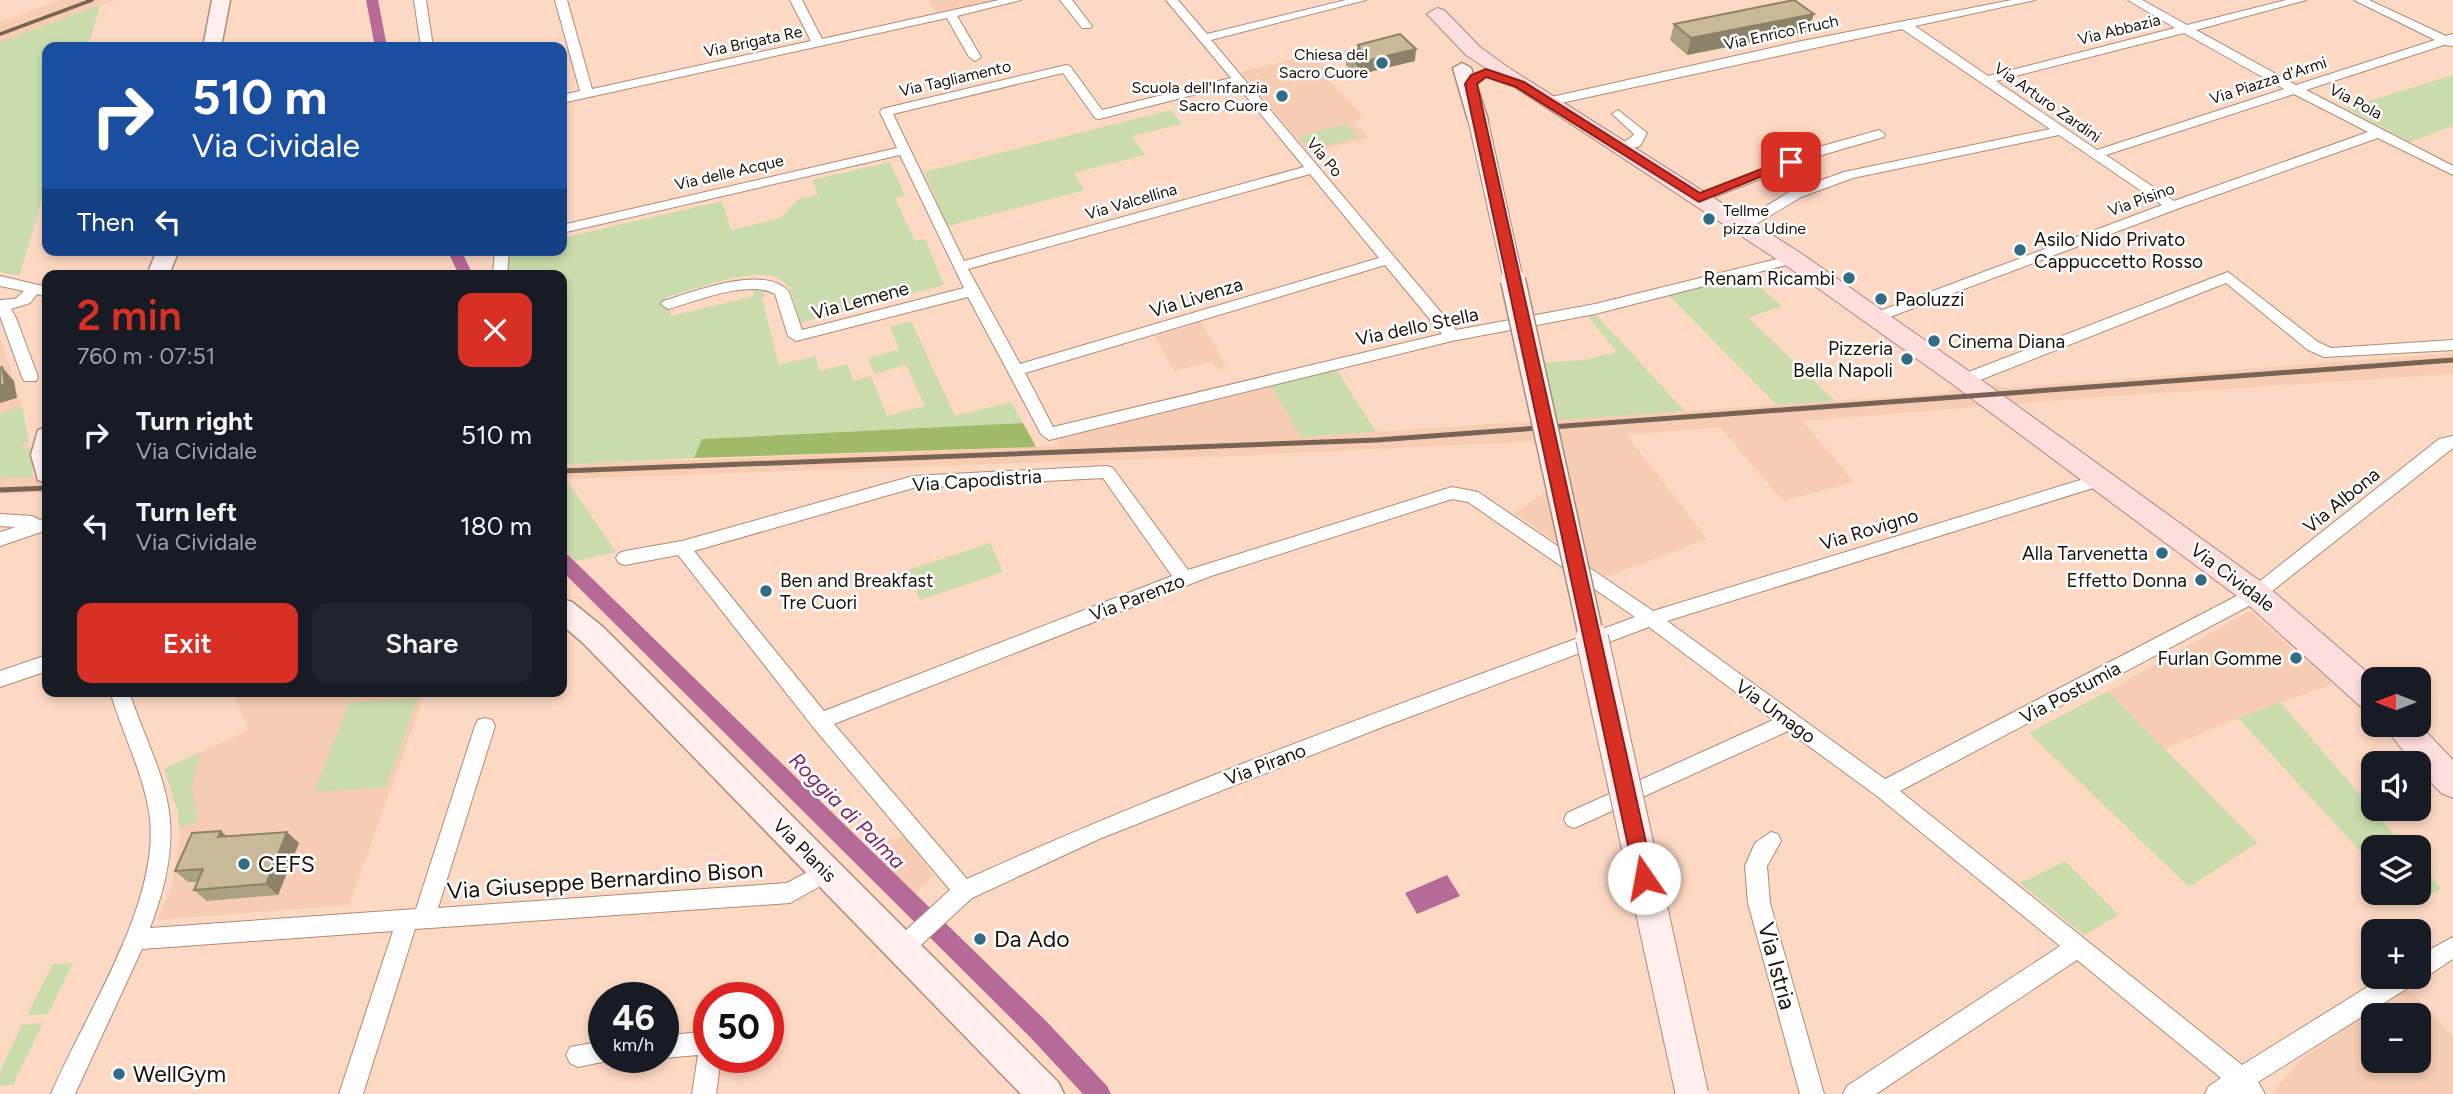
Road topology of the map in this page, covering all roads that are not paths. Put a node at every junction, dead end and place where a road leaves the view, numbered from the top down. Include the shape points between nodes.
1 (221, 0) edge
2 (420, 0) edge
3 (561, 0) edge
4 (796, 0) edge
5 (1015, 0) edge
6 (1066, 0) edge
7 (1172, 0) edge
8 (1360, 0) edge
9 (2029, 0) edge
10 (2134, 0) edge
11 (2300, 0) edge
12 (2360, 0) edge
13 (1433, 7) edge
14 (950, 15) junction
15 (1905, 25) junction
16 (1086, 26) dead end
17 (2186, 28) junction
18 (1203, 38) junction
19 (2450, 41) edge
20 (213, 42) edge
21 (426, 42) edge
22 (818, 43) junction
23 (975, 57) dead end
24 (1476, 69) junction
25 (1238, 80) junction
26 (1986, 80) junction
27 (2298, 89) junction
28 (587, 93) junction
29 (567, 98) edge
30 (1552, 104) junction
31 (1618, 114) dead end
32 (2059, 131) junction
33 (2382, 132) junction
34 (1879, 134) dead end
35 (1621, 148) junction
36 (905, 150) junction
37 (2094, 155) junction
38 (1312, 169) junction
39 (2453, 171) edge
40 (1699, 198) junction
41 (2172, 206) junction
42 (1743, 226) junction
43 (567, 228) edge
44 (1793, 258) junction
45 (1388, 260) junction
46 (960, 267) junction
47 (0, 281) edge
48 (972, 290) junction
49 (0, 293) edge
50 (32, 293) edge
51 (668, 304) dead end
52 (3, 309) edge
53 (1884, 325) junction
54 (1452, 336) junction
55 (2453, 345) edge
56 (1014, 371) junction
57 (30, 377) dead end
58 (1964, 380) junction
59 (1049, 434) joint
60 (2453, 442) edge
61 (2092, 474) junction
62 (1460, 493) joint
63 (0, 520) edge
64 (42, 526) edge
65 (0, 539) edge
66 (682, 548) junction
67 (625, 558) dead end
68 (1184, 579) junction
69 (2256, 594) junction
70 (567, 614) edge
71 (1651, 619) junction
72 (42, 665) edge
73 (0, 679) edge
74 (2361, 686) edge
75 (121, 697) edge
76 (820, 721) junction
77 (1790, 721) junction
78 (485, 726) dead end
79 (2411, 737) edge
80 (2451, 777) edge
81 (1884, 790) junction
82 (1574, 819) dead end
83 (1772, 841) dead end
84 (826, 872) junction
85 (964, 891) junction
86 (415, 920) junction
87 (134, 939) junction
88 (907, 943) junction
89 (2080, 946) junction
90 (2453, 947) edge
91 (2431, 961) edge
92 (2387, 989) edge
93 (588, 1054) edge
94 (578, 1055) dead end
95 (707, 1073) edge
96 (2247, 1086) edge
97 (62, 1094) edge
98 (351, 1094) edge
99 (704, 1094) edge
100 (1046, 1094) edge
101 (1692, 1094) edge
102 (1812, 1094) edge
103 (1855, 1094) edge
104 (2217, 1094) edge

1 - 20 main road
2 - 21 street
3 - 28 street
4 - 22 street
5 - 14 street, Via Brigata Re
6 - 16 street
7 - 18 street, Via Po
8 - 18 street
9 - 15 street, Via Enrico Fruch
10 - 17 street, Via Pola
11 - 17 street, Via Abbazia
12 - 19 street
13 - 24 main road
14 - 22 street, Via Brigata Re
14 - 23 street
15 - 26 street, Via Arturo Zardini
15 - 30 street, Via Enrico Fruch
17 - 26 street, Via Abbazia
17 - 27 street, Via Pola
18 - 25 street, Via Po
19 - 27 street, Via Piazza d'Armi
22 - 28 street, Via Brigata Re
24 - 30 main road, Via Cividale via 1520,85
24 - 101 main road, bridge via 1478,120
25 - 36 street, Via Tagliamento via 1099,115 1066,69 886,112
25 - 38 street, Via Po
26 - 32 street, Via Arturo Zardini
27 - 33 street, Via Pola
27 - 37 street, Via Piazza d'Armi
28 - 29 street, Via Brigata Re
30 - 35 main road, Via Cividale
31 - 35 street via 1641,132 1635,143
32 - 37 street, Via Arturo Zardini
32 - 42 street via 1849,176 1796,194
33 - 39 street, Via Pola
33 - 41 street, Via Pisino
34 - 40 street via 1817,152
35 - 40 main road, Via Cividale
36 - 43 street, Via delle Acque
36 - 46 street, Via Tagliamento
37 - 41 street, Via Arturo Zardini
38 - 45 street, Via Po
38 - 46 street, Via Valcellina
40 - 42 main road, Via Cividale
41 - 53 street, Via Pisino
42 - 44 main road, Via Cividale
44 - 53 main road, Via Cividale
44 - 54 street, Via dello Stella via 1595,309
45 - 54 street, Via Po
45 - 56 street, Via Livenza
46 - 48 street, Via Tagliamento
47 - 50 street
48 - 51 street, Via Lemene via 796,336 782,292 769,284
48 - 56 street, Via Tagliamento
49 - 50 street
50 - 52 street
52 - 57 street
53 - 58 main road, Via Cividale
53 - 61 main road, Via Cividale via 2062,458
54 - 59 street, Via dello Stella
55 - 58 street via 2329,353 2313,346 2228,277
56 - 59 street, Via Tagliamento
58 - 61 main road, Via Cividale
60 - 69 street, Via Albona via 2445,443
61 - 69 main road, Via Cividale
61 - 71 street, Via Rovigno
62 - 68 street, Via Parenzo via 1420,501
62 - 71 street, Via Umago via 1482,500
63 - 64 street
64 - 65 street
66 - 67 street, Via Capodistria
66 - 68 street, Via Capodistria via 914,482 1107,472
66 - 76 street
68 - 76 street, Via Parenzo
69 - 74 main road, Via Cividale
69 - 81 street, Via Postumia
70 - 84 street, Via Planis
71 - 77 street, Via Umago
71 - 85 street, Via Pirano via 1117,822
72 - 73 street
75 - 87 street via 160,819 158,873
76 - 85 street
77 - 81 street, Via Umago
77 - 82 street
78 - 86 street, Via Giuseppe Bernardino Bison
79 - 80 main road
81 - 89 street, Via Umago
83 - 102 street, Via Istria via 1762,850 1756,866 1759,903
84 - 86 street, Via Giuseppe Bernardino Bison via 790,893
84 - 88 main road, Via Planis
85 - 88 street, Via Pirano
86 - 87 street, Via Giuseppe Bernardino Bison
86 - 98 street
87 - 97 street
88 - 100 main road, Via Planis
89 - 96 street, Via Umago
89 - 103 street
90 - 91 street
92 - 96 street
93 - 94 street
95 - 99 street
96 - 104 street

